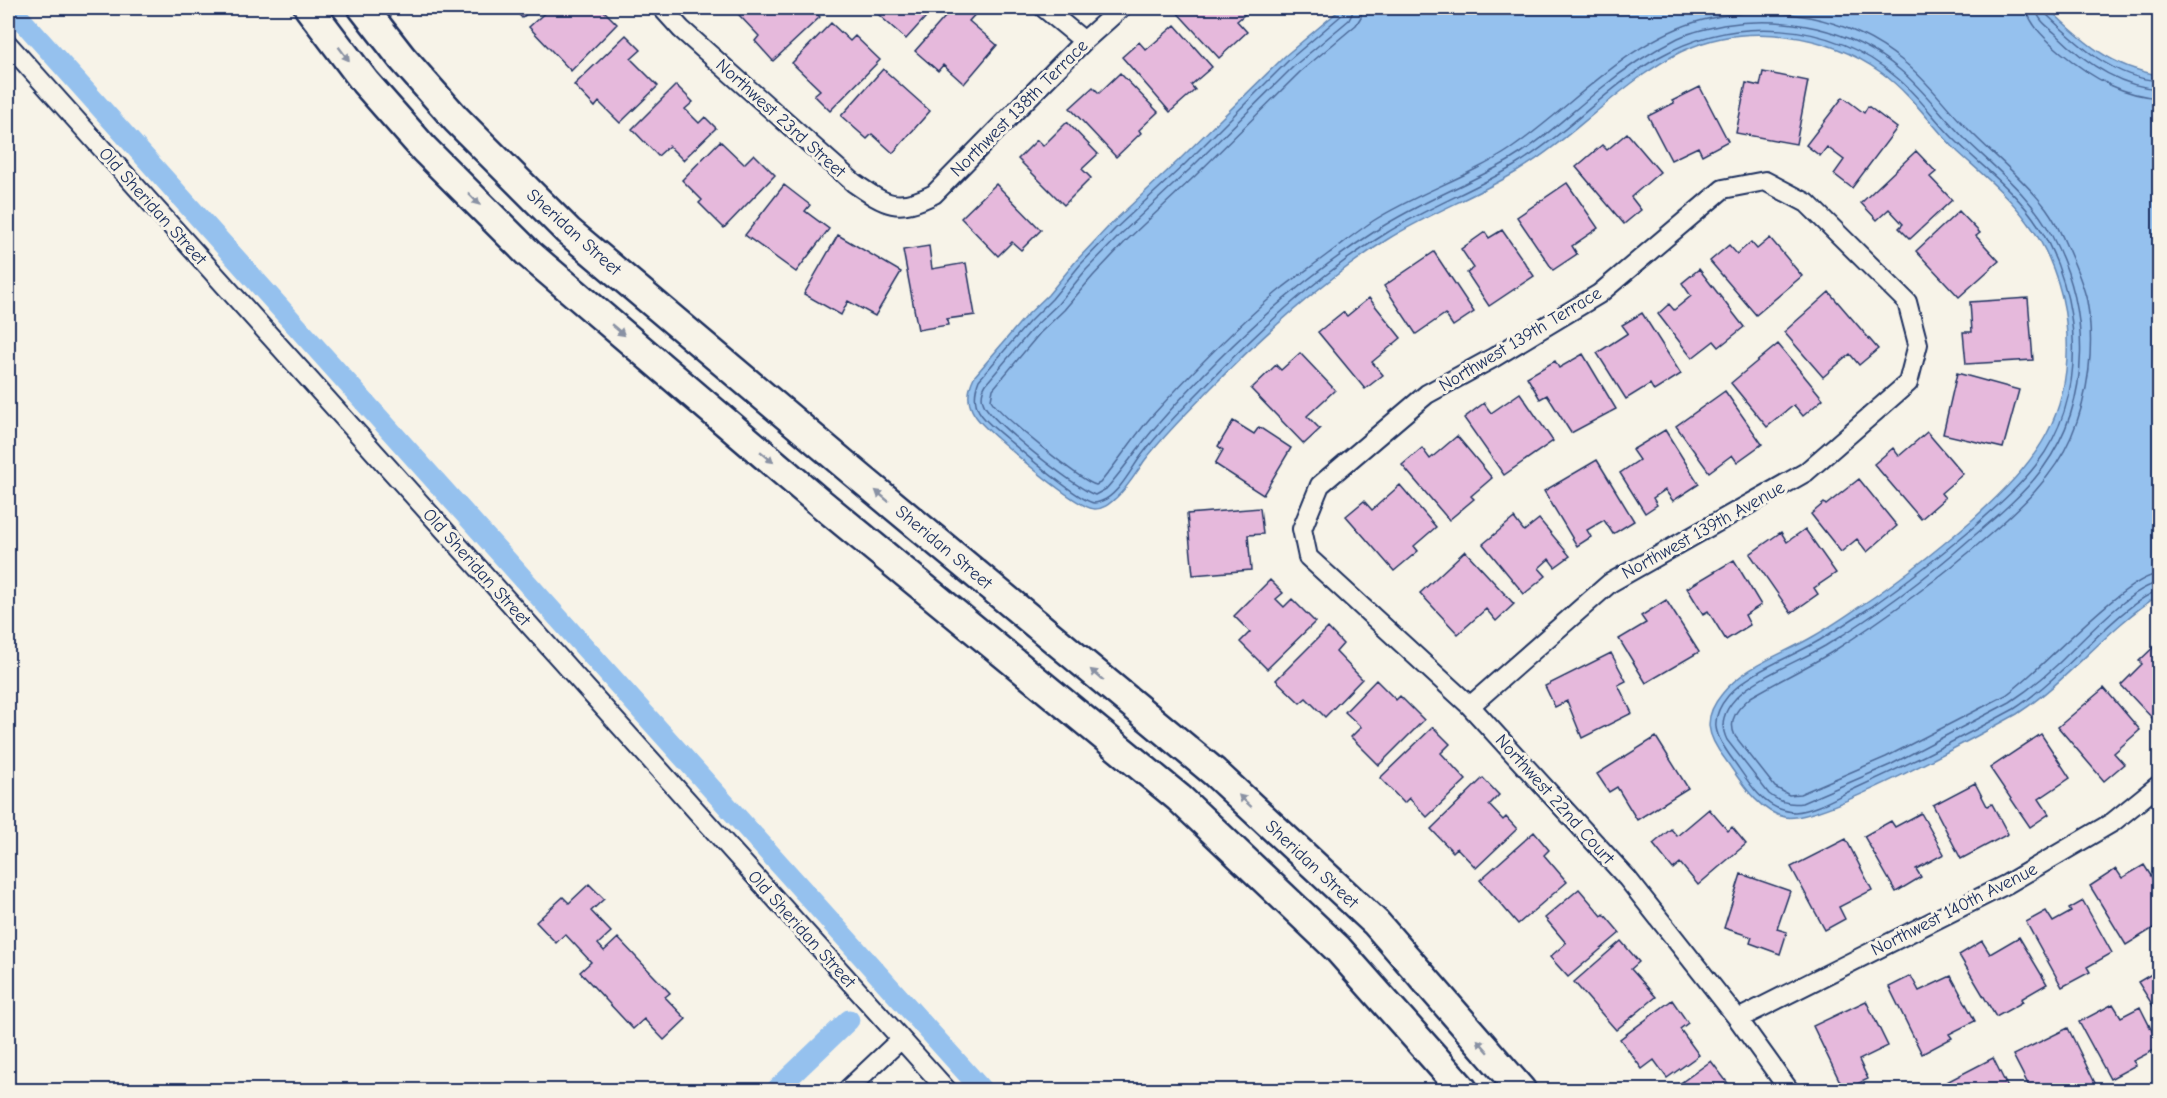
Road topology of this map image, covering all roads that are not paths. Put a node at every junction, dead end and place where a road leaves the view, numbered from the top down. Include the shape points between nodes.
1 (309, 8) edge
2 (363, 8) edge
3 (662, 8) edge
4 (1044, 8) edge
5 (1121, 8) edge
6 (1084, 41) junction
7 (8, 44) edge
8 (1765, 181) joint
9 (914, 204) joint
10 (1302, 529) joint
11 (1470, 706) junction
12 (2160, 784) edge
13 (1738, 1019) junction
14 (901, 1039) junction
15 (847, 1090) edge
16 (947, 1090) edge
17 (1463, 1090) edge
18 (1521, 1090) edge
19 (1789, 1090) edge

1 -> 17 main road via 365,82 424,149 529,254 817,500 1179,798 1338,949
18 -> 2 main road, Sheridan Street via 1376,923 1214,772 568,231 456,119
3 - 9 street, Northwest 23rd Street via 854,183 884,203
4 - 6 street
5 - 6 street, Northwest 138th Terrace
6 - 9 street, Northwest 138th Terrace via 934,194
7 - 14 street, Old Sheridan Street
8 - 10 street, Northwest 139th Terrace via 1723,189 1599,294 1427,393 1320,485
8 - 11 street, Northwest 139th Avenue via 1807,203 1907,302 1918,344 1908,383 1806,472 1610,583
10 - 11 street, Northwest 22nd Court via 1308,557
11 - 13 street, Northwest 22nd Court via 1627,878
12 - 13 street, Northwest 140th Avenue via 2113,822 2007,884
13 - 19 street, Northwest 22nd Court
14 - 15 street
14 - 16 street, Old Sheridan Street

